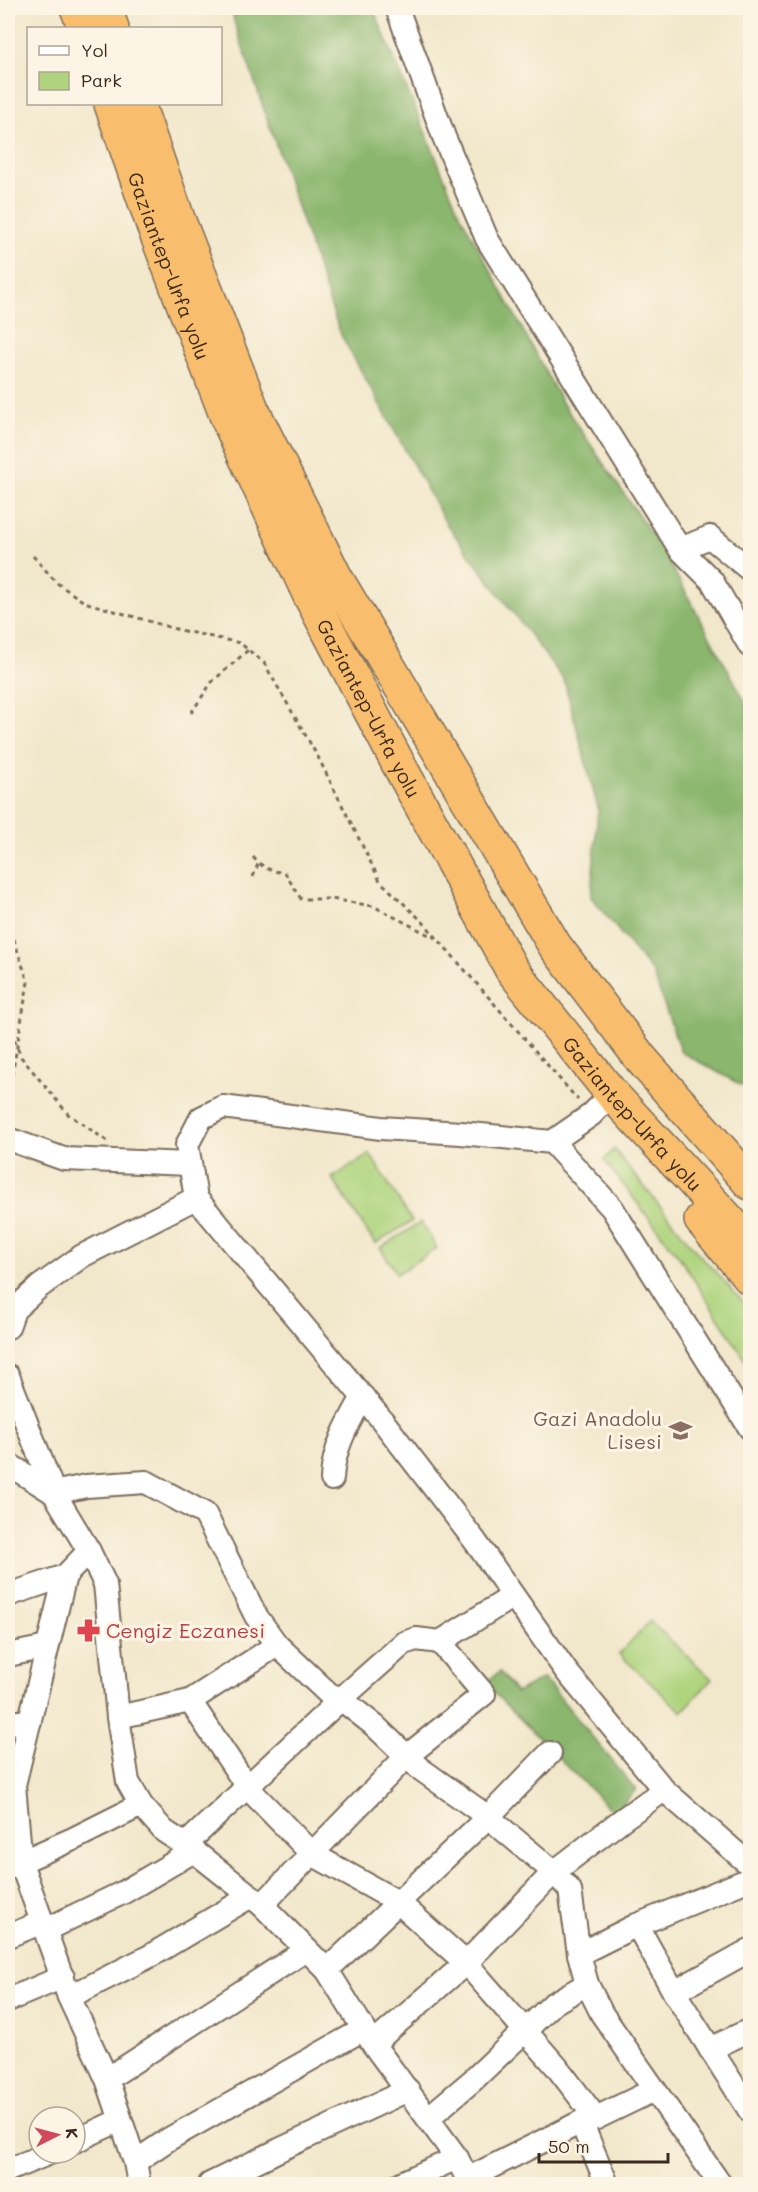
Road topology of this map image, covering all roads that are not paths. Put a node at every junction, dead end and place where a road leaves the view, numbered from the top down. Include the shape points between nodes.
1 (77, 8) edge
2 (105, 8) edge
3 (397, 8) edge
4 (85, 27) edge
5 (112, 27) edge
6 (111, 105) edge
7 (138, 105) edge
8 (680, 549) junction
9 (750, 570) edge
10 (750, 646) edge
11 (602, 1104) junction
12 (8, 1139) edge
13 (552, 1142) junction
14 (139, 1162) road end
15 (189, 1164) junction
16 (750, 1183) edge
17 (196, 1198) junction
18 (750, 1243) edge
19 (750, 1278) edge
20 (8, 1325) edge
21 (8, 1376) edge
22 (363, 1397) junction
23 (750, 1428) edge
24 (8, 1464) edge
25 (332, 1479) dead end
26 (54, 1493) junction
27 (89, 1551) junction
28 (65, 1576) junction
29 (8, 1595) edge
30 (513, 1596) junction
31 (440, 1642) junction
32 (278, 1645) junction
33 (47, 1647) junction
34 (8, 1654) edge
35 (340, 1699) junction
36 (190, 1701) junction
37 (118, 1717) junction
38 (30, 1721) junction
39 (8, 1724) edge
40 (550, 1753) dead end
41 (407, 1756) junction
42 (11, 1785) edge
43 (248, 1788) junction
44 (664, 1790) junction
45 (141, 1805) junction
46 (488, 1817) junction
47 (190, 1848) junction
48 (312, 1854) junction
49 (14, 1865) edge
50 (750, 1865) edge
51 (554, 1872) junction
52 (750, 1879) edge
53 (256, 1900) junction
54 (398, 1902) junction
55 (637, 1925) junction
56 (44, 1926) junction
57 (8, 1936) edge
58 (306, 1950) junction
59 (750, 1950) edge
60 (579, 1954) junction
61 (466, 1963) junction
62 (327, 1970) junction
63 (586, 1984) junction
64 (66, 1987) junction
65 (674, 1992) junction
66 (8, 2000) edge
67 (750, 2030) edge
68 (525, 2031) junction
69 (369, 2037) junction
70 (710, 2049) junction
71 (107, 2079) junction
72 (408, 2090) junction
73 (654, 2090) junction
74 (750, 2110) edge
75 (428, 2118) junction
76 (120, 2120) junction
77 (588, 2120) junction
78 (87, 2135) edge
79 (458, 2158) junction
80 (27, 2162) edge
81 (8, 2170) edge
82 (132, 2177) edge
83 (469, 2182) edge
84 (714, 2183) edge
85 (210, 2184) edge
86 (399, 2184) edge
87 (607, 2184) edge

1 - 4 highway
2 - 5 highway
3 - 8 street via 444,137 487,239
6 - 11 highway, Gaziantep-Urfa yolu via 228,420 309,594 512,970
7 - 16 highway, Gaziantep-Urfa yolu via 252,409 336,578 555,946 642,1060
8 - 9 street via 710,537
8 - 10 street via 712,581
11 - 13 street
11 - 18 highway, Gaziantep-Urfa yolu
11 - 19 highway
12 - 15 street via 64,1159
13 - 15 street via 381,1128 223,1107 201,1118 187,1145
13 - 23 street via 612,1208
14 - 15 street
15 - 17 street
17 - 20 street via 82,1256 14,1310
17 - 22 street
21 - 26 street
22 - 25 street via 345,1428
22 - 30 street
24 - 26 street
26 - 27 street
26 - 32 street via 86,1486 146,1482 205,1514 256,1616
27 - 28 street
27 - 37 street via 105,1584
28 - 29 street
28 - 33 street
30 - 31 street
30 - 44 street via 566,1671
31 - 35 street via 416,1639 404,1643
31 - 41 street via 484,1694
32 - 35 street via 329,1694
32 - 36 street
33 - 34 street
33 - 38 street
35 - 41 street
35 - 43 street
36 - 37 street
36 - 43 street
37 - 45 street via 128,1782
38 - 39 street
38 - 42 street
40 - 46 street
41 - 46 street
41 - 48 street
42 - 49 street
43 - 47 street
43 - 48 street
44 - 50 street
44 - 51 street
45 - 47 street via 164,1831
45 - 49 street
46 - 51 street
46 - 54 street
47 - 53 street
47 - 56 street via 124,1892
48 - 53 street
48 - 54 street
49 - 56 street
51 - 60 street via 570,1890
51 - 61 street
52 - 55 street
53 - 58 street
53 - 64 street via 150,1956
54 - 61 street
54 - 62 street
55 - 60 street
55 - 65 street
56 - 57 street
56 - 64 street
58 - 62 street
58 - 71 street
59 - 65 street
60 - 63 street
61 - 68 street
61 - 69 street
62 - 69 street
63 - 68 street via 554,2003
63 - 73 street
64 - 66 street
64 - 71 street
65 - 70 street
67 - 70 street
68 - 75 street
68 - 77 street via 556,2066
69 - 72 street
69 - 82 street via 169,2139
70 - 74 street
71 - 76 street
72 - 75 street
72 - 85 street
73 - 77 street
73 - 84 street
75 - 79 street
76 - 78 street
76 - 82 street
77 - 83 street
77 - 87 street
79 - 83 street
79 - 86 street
80 - 81 street

